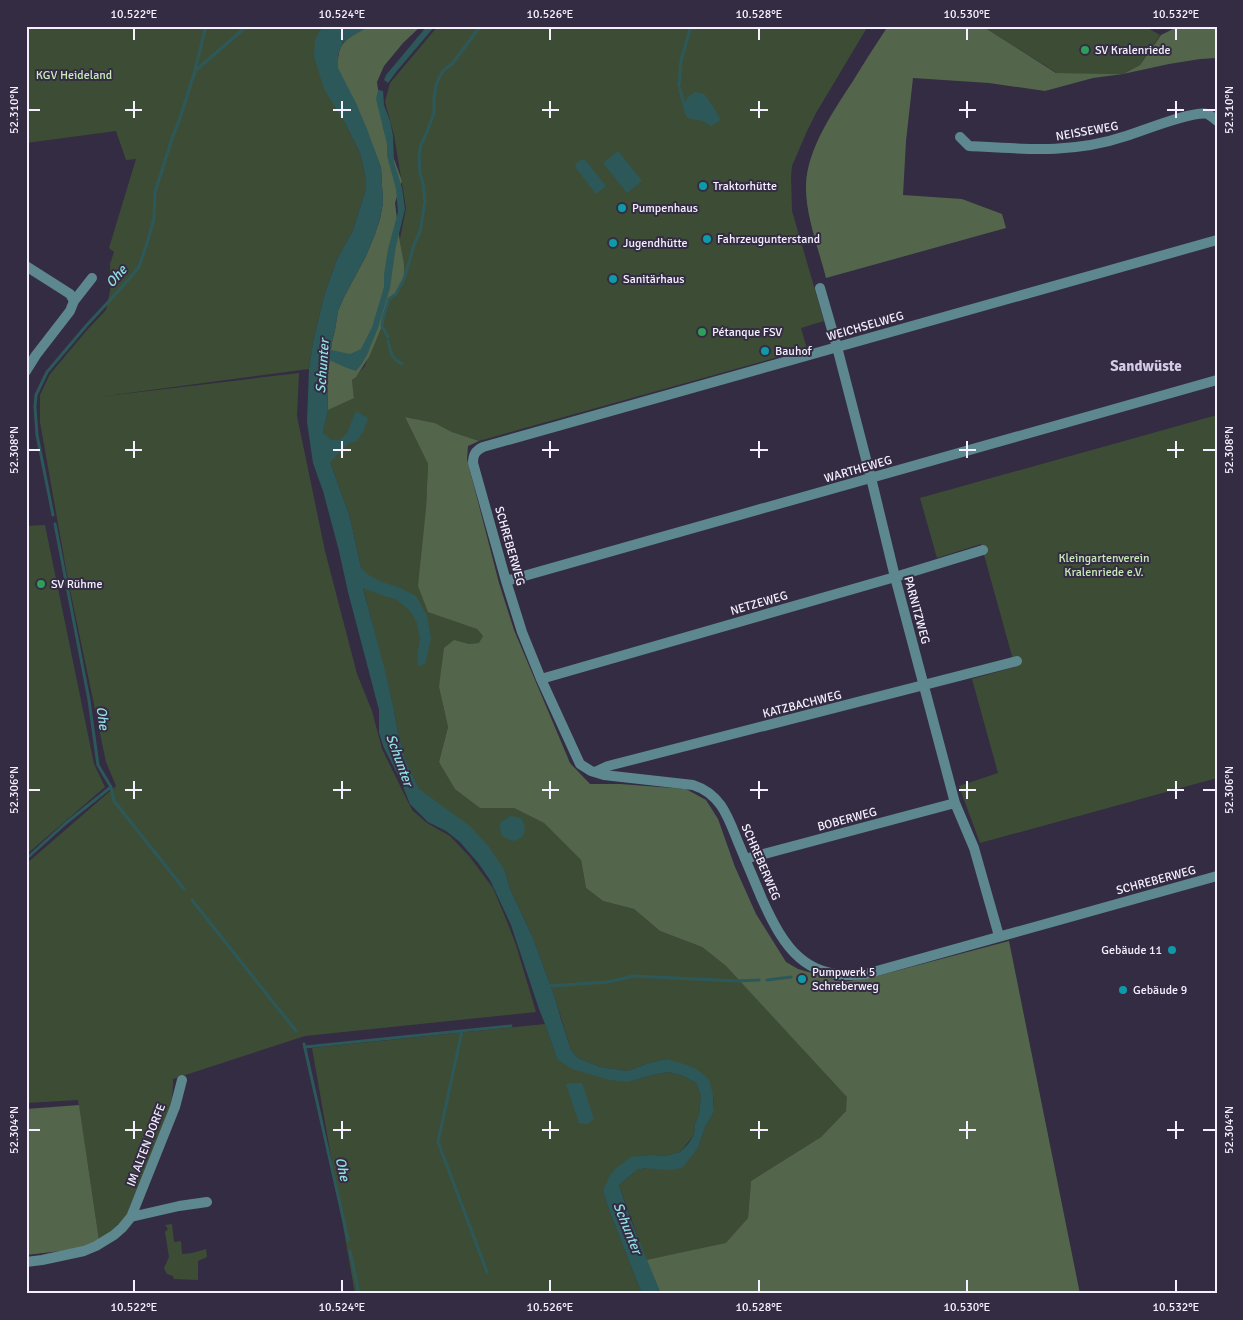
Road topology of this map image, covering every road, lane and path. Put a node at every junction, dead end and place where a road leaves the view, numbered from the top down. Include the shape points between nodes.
1 (1217, 121) edge
2 (960, 137) dead end
3 (1217, 240) edge
4 (26, 266) edge
5 (92, 278) dead end
6 (820, 288) dead end
7 (74, 301) junction
8 (837, 347) junction
9 (26, 371) edge
10 (1217, 380) edge
11 (473, 464) joint
12 (871, 478) junction
13 (983, 550) dead end
14 (895, 577) junction
15 (506, 582) junction
16 (1017, 661) dead end
17 (541, 678) junction
18 (925, 686) junction
19 (595, 772) junction
20 (955, 803) junction
21 (745, 859) junction
22 (1217, 876) edge
23 (999, 936) junction
24 (182, 1080) dead end
25 (207, 1202) dead end
26 (131, 1217) junction
27 (26, 1262) edge

1 - 2 street, NEISSEWEG via 1208,115 1192,114 1119,139 1058,150 970,146
3 - 8 street, WEICHSELWEG
4 - 7 street via 70,294
5 - 7 street
6 - 8 street, PARNITZWEG
7 - 9 street
8 - 11 street, WEICHSELWEG via 483,447 475,453
8 - 12 street, PARNITZWEG
10 - 12 street, WARTHEWEG
11 - 15 street, SCHREBERWEG
12 - 14 street, PARNITZWEG
12 - 15 street, WARTHEWEG
13 - 14 street, NETZEWEG
14 - 17 street, NETZEWEG
14 - 18 street, PARNITZWEG
15 - 17 street, SCHREBERWEG
16 - 18 street, KATZBACHWEG
17 - 19 street, SCHREBERWEG via 580,764
18 - 19 street, KATZBACHWEG via 608,766
18 - 20 street, PARNITZWEG
19 - 21 street, SCHREBERWEG via 681,783 704,790 723,808
20 - 21 street, BOBERWEG
20 - 23 street, PARNITZWEG via 974,848
21 - 23 street, SCHREBERWEG via 776,930 788,946 805,963 833,974 866,974
22 - 23 street, SCHREBERWEG
24 - 26 street, IM ALTEN DORFE via 175,1107
25 - 26 street
26 - 27 street, IM ALTEN DORFE via 114,1235 96,1246

